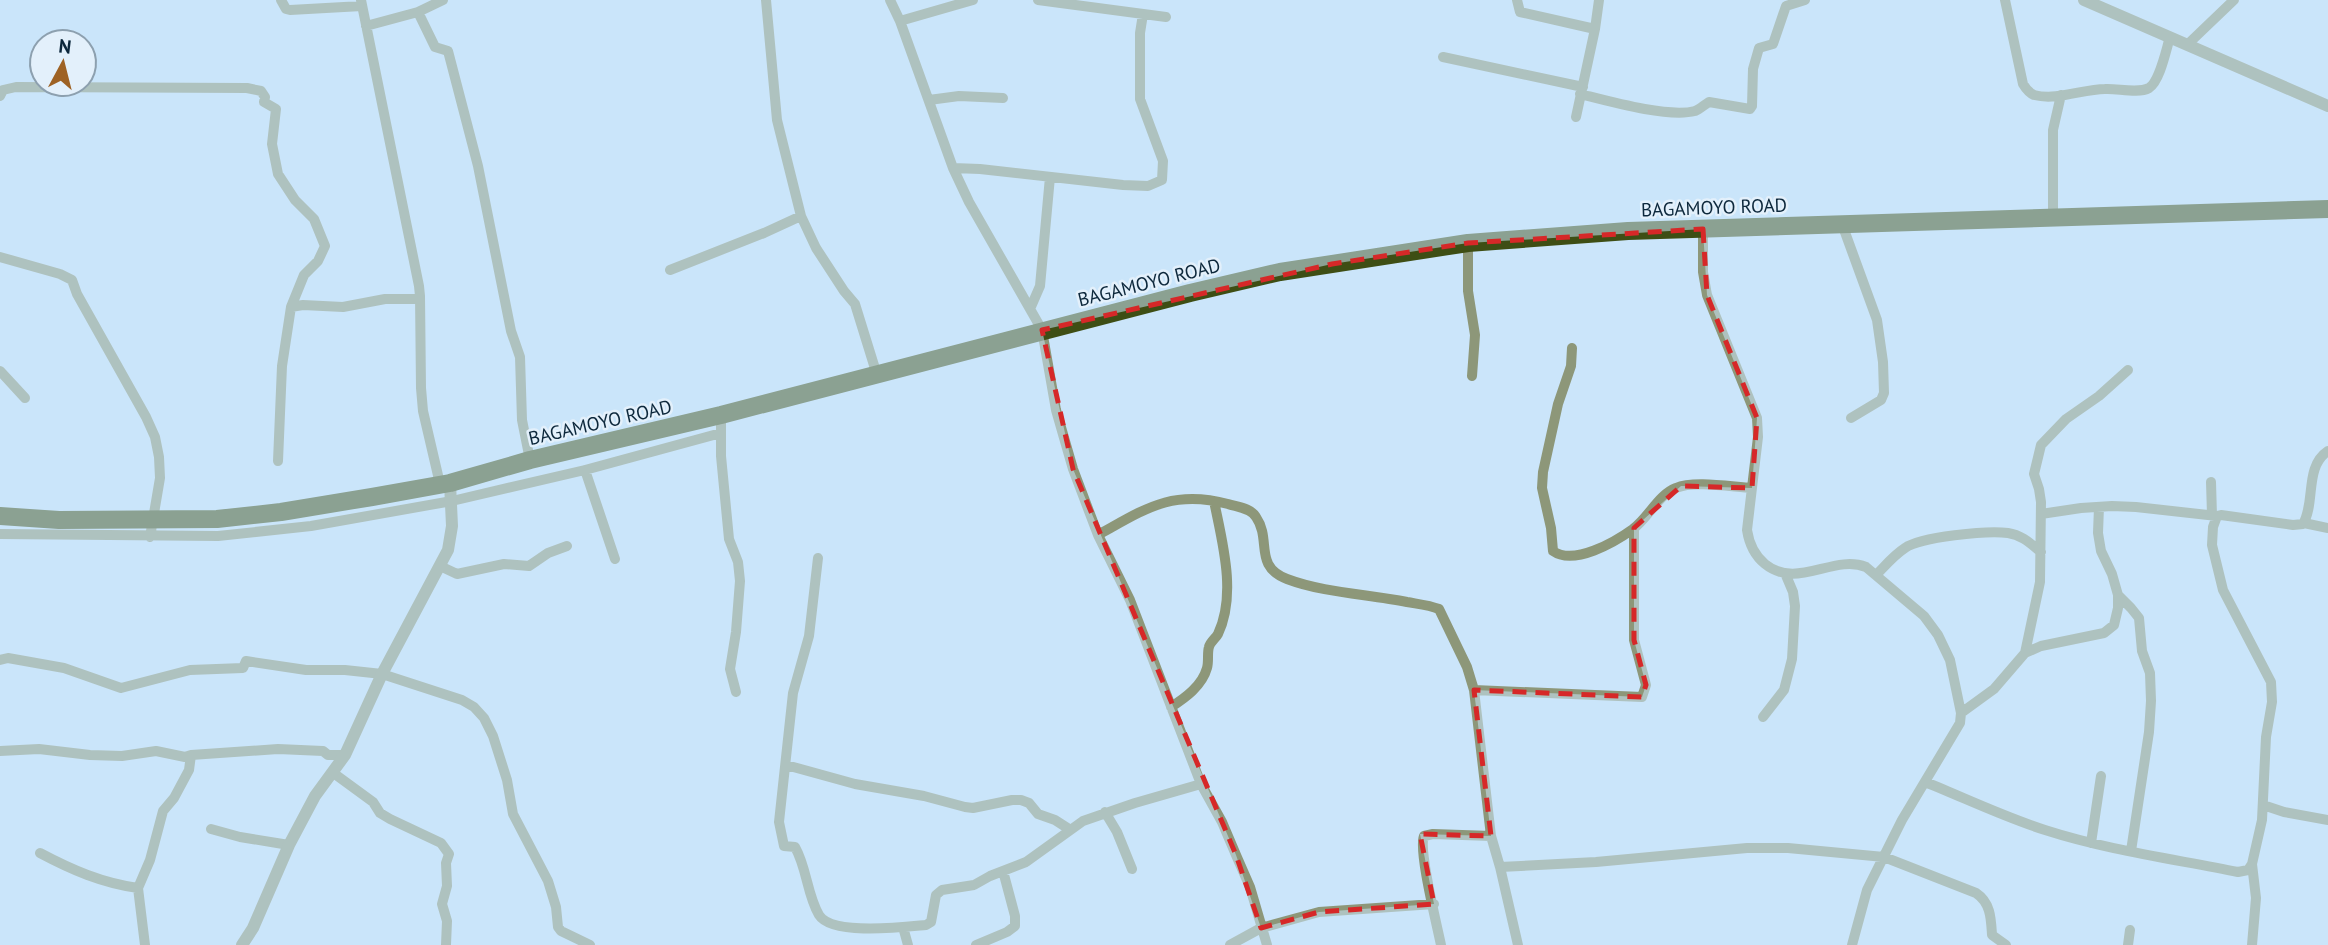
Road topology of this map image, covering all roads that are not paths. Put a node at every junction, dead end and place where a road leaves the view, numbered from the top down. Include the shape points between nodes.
1 (281, 0) edge
2 (443, 0) edge
3 (766, 0) edge
4 (890, 0) edge
5 (973, 0) edge
6 (1038, 0) edge
7 (1517, 0) edge
8 (1599, 0) edge
9 (1805, 0) edge
10 (2004, 0) edge
11 (2084, 0) edge
12 (2234, 0) edge
13 (362, 3) edge
14 (418, 12) junction
15 (1143, 13) junction
16 (1166, 17) dead end
17 (900, 21) junction
18 (366, 26) junction
19 (1595, 29) junction
20 (2170, 37) junction
21 (2188, 44) junction
22 (1443, 57) dead end
23 (1581, 91) junction
24 (2061, 95) junction
25 (0, 96) edge
26 (1003, 98) dead end
27 (929, 100) junction
28 (2328, 106) edge
29 (1576, 117) dead end
30 (953, 168) junction
31 (1050, 177) junction
32 (2328, 209) edge
33 (802, 216) junction
34 (2053, 218) junction
35 (1842, 224) junction
36 (1703, 229) junction
37 (1468, 243) junction
38 (0, 257) edge
39 (670, 270) dead end
40 (420, 296) junction
41 (291, 307) junction
42 (1030, 309) junction
43 (1042, 330) junction
44 (1572, 348) dead end
45 (2128, 370) dead end
46 (0, 371) edge
47 (877, 375) junction
48 (1472, 376) dead end
49 (25, 398) dead end
50 (1851, 418) dead end
51 (721, 424) junction
52 (2328, 452) edge
53 (530, 460) junction
54 (278, 461) dead end
55 (586, 470) junction
56 (2211, 482) dead end
57 (445, 483) junction
58 (1752, 488) junction
59 (1214, 500) junction
60 (452, 501) junction
61 (374, 506) junction
62 (2099, 507) junction
63 (2041, 514) junction
64 (0, 516) edge
65 (2214, 516) junction
66 (2304, 523) junction
67 (1634, 528) junction
68 (2328, 528) edge
69 (152, 529) junction
70 (0, 534) edge
71 (1098, 535) junction
72 (567, 546) dead end
73 (2041, 552) junction
74 (818, 558) dead end
75 (615, 559) dead end
76 (440, 566) junction
77 (1784, 573) junction
78 (1877, 575) junction
79 (2118, 595) junction
80 (2025, 653) junction
81 (0, 660) edge
82 (382, 674) junction
83 (1474, 690) junction
84 (736, 692) dead end
85 (1171, 707) junction
86 (1961, 713) junction
87 (1763, 717) dead end
88 (0, 751) edge
89 (191, 755) junction
90 (345, 755) junction
91 (786, 765) junction
92 (332, 772) junction
93 (2101, 776) dead end
94 (1925, 782) junction
95 (1201, 785) junction
96 (2263, 805) junction
97 (1105, 812) junction
98 (2284, 812) junction
99 (2262, 820) junction
100 (2328, 820) edge
101 (211, 829) dead end
102 (1069, 829) junction
103 (1491, 836) junction
104 (2091, 843) junction
105 (289, 845) junction
106 (2131, 851) junction
107 (40, 853) dead end
108 (1884, 857) junction
109 (2252, 864) junction
110 (1500, 867) junction
111 (1132, 869) dead end
112 (1003, 871) junction
113 (138, 888) junction
114 (1434, 904) junction
115 (903, 927) junction
116 (1261, 928) junction
117 (2130, 930) dead end
118 (145, 945) edge
119 (242, 945) edge
120 (446, 945) edge
121 (590, 945) edge
122 (908, 945) edge
123 (976, 945) edge
124 (1230, 945) edge
125 (1267, 945) edge
126 (1441, 945) edge
127 (1518, 945) edge
128 (1852, 945) edge
129 (2006, 945) edge
130 (2128, 945) edge
131 (2252, 945) edge

1 - 13 street via 290,10
2 - 14 street
3 - 33 street via 777,120
4 - 17 street
5 - 17 street
6 - 15 street
7 - 19 street via 1520,12
8 - 19 street
9 - 23 street via 1786,6 1773,44 1759,48 1750,109 1709,103 1698,110 1670,112
10 - 24 street via 2026,89 2035,95
11 - 20 street
12 - 21 street
13 - 18 street
14 - 18 street
14 - 53 street via 435,47 448,51 478,166 520,357 522,420
15 - 16 street
15 - 31 street via 1140,99 1163,161 1162,180 1148,186
17 - 27 street
18 - 40 street
19 - 23 street
20 - 21 street
20 - 24 street via 2158,76 2149,88 2103,88
21 - 28 street
22 - 23 street
23 - 29 street
24 - 34 street via 2053,131
25 - 41 street via 16,87 261,91 264,102 276,109 272,144 278,174 314,219 325,246 304,275
26 - 27 street
27 - 30 street
30 - 31 street
30 - 42 street
31 - 42 street via 1040,286
32 - 34 highway, BAGAMOYO ROAD
33 - 39 street
33 - 47 street via 816,248 858,311
34 - 35 highway, BAGAMOYO ROAD
35 - 36 highway, BAGAMOYO ROAD
35 - 50 street via 1877,320 1884,362 1881,400
36 - 37 highway, BAGAMOYO ROAD
36 - 58 street via 1707,295 1757,418
37 - 43 highway, BAGAMOYO ROAD via 1280,272
37 - 48 street via 1468,291 1475,335
38 - 69 street via 72,280 155,437 160,478
40 - 41 street via 344,307
40 - 57 street via 421,388
41 - 54 street via 282,366
42 - 43 street
43 - 47 highway, BAGAMOYO ROAD
43 - 71 street via 1063,437
44 - 67 street via 1543,471 1553,551 1581,555
45 - 63 street via 2041,445 2034,474
46 - 49 street
47 - 51 highway, BAGAMOYO ROAD
51 - 53 highway, BAGAMOYO ROAD
51 - 55 street
51 - 84 street via 729,539 740,581 730,669
52 - 66 street via 2312,476
53 - 57 highway, BAGAMOYO ROAD
55 - 60 street
55 - 75 street
56 - 65 street
57 - 60 street
57 - 61 highway, BAGAMOYO ROAD
58 - 67 street via 1693,485 1673,489
58 - 77 street via 1748,540 1758,558
59 - 71 street via 1170,501
59 - 83 street via 1255,514 1267,564 1276,575 1439,609
59 - 85 street via 1226,559 1226,602 1218,634 1209,645 1207,669 1196,688
60 - 61 street
60 - 76 street via 453,526
61 - 69 highway, BAGAMOYO ROAD
62 - 63 street
62 - 65 street
62 - 79 street via 2101,551
63 - 73 street
64 - 69 highway, BAGAMOYO ROAD
65 - 66 street
65 - 96 street via 2213,545 2223,590 2271,682
66 - 68 street
67 - 83 street via 1634,640 1646,685 1642,697
69 - 70 street
71 - 85 street via 1130,600
72 - 76 street via 529,566 504,564 457,574
73 - 78 street via 2010,533 1928,540 1906,547
73 - 80 street via 2040,582
74 - 91 street via 809,636 793,693
76 - 82 street
77 - 78 street via 1857,563
77 - 87 street via 1795,606 1792,659 1784,690
78 - 86 street via 1924,615 1938,635 1950,660
79 - 80 street via 2117,619 2110,630
79 - 106 street via 2139,618 2142,651 2150,673 2149,732
80 - 86 street via 1994,689
81 - 82 street via 64,668 121,688 190,670 243,668 246,661
82 - 90 street
82 - 121 street via 462,700 484,718 498,748 513,814 552,892 558,927
83 - 103 street
85 - 95 street
86 - 94 street via 1960,723
88 - 89 street
89 - 90 street via 278,749
89 - 113 street via 189,770 163,811
90 - 92 street
91 - 102 street via 965,807 1021,800
91 - 115 street via 779,822 782,840 799,854 820,915 835,926
92 - 105 street
92 - 120 street via 373,802 380,813 446,848 447,886 442,904
93 - 104 street
94 - 104 street via 2014,819
94 - 108 street
95 - 97 street
95 - 116 street via 1237,855
96 - 98 street
96 - 99 street
97 - 102 street
97 - 111 street
98 - 99 street
98 - 100 street
99 - 109 street
101 - 105 street
102 - 112 street via 1026,862
103 - 110 street
103 - 114 street via 1424,836 1423,857
104 - 106 street
105 - 119 street
106 - 109 street via 2238,872
107 - 113 street via 78,873
108 - 110 street via 1747,848
108 - 128 street via 1867,890
108 - 129 street via 1983,898 1992,935
109 - 131 street via 2256,898
110 - 127 street
112 - 115 street via 974,885 938,892 932,922
112 - 123 street via 1015,926
113 - 118 street
114 - 116 street via 1318,912
114 - 126 street
115 - 122 street
116 - 124 street
116 - 125 street
117 - 130 street

